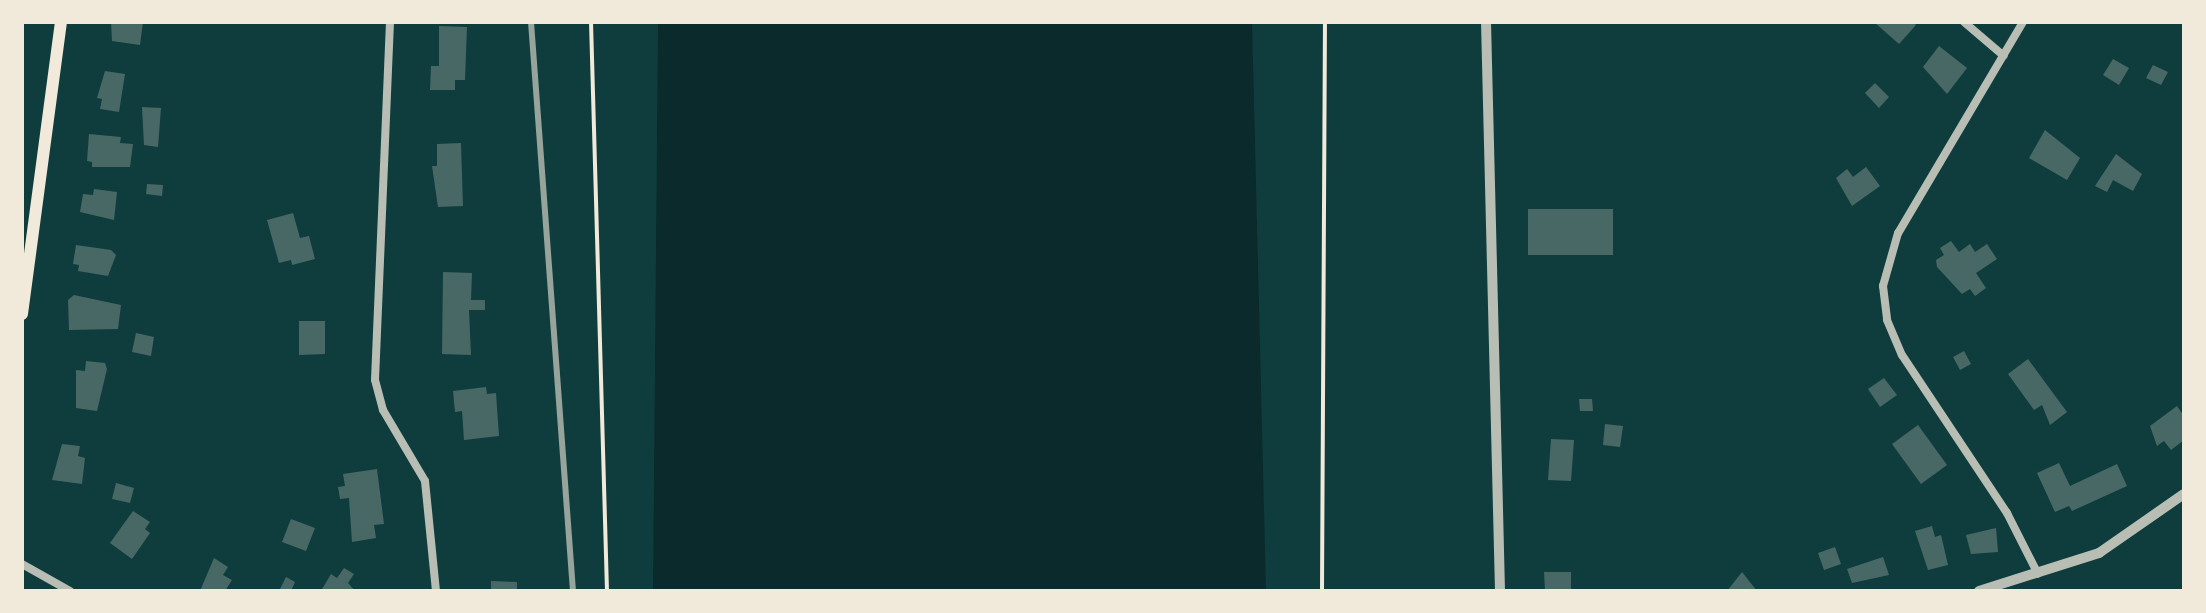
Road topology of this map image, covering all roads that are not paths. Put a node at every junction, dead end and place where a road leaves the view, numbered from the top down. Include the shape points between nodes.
1 (61, 22) edge
2 (390, 22) edge
3 (1486, 22) edge
4 (1964, 22) edge
5 (2023, 22) edge
6 (2004, 56) junction
7 (26, 250) edge
8 (22, 314) edge
9 (2184, 494) edge
10 (22, 564) edge
11 (2038, 574) junction
12 (70, 591) edge
13 (436, 591) edge
14 (1500, 591) edge
15 (1979, 591) edge

1 - 7 main road
2 - 13 street via 375,380 383,410 425,481
3 - 14 street
4 - 6 street
5 - 6 street
6 - 11 street via 1898,233 1885,269 1884,304 1902,355 2007,513
7 - 8 main road
9 - 11 street via 2099,553
10 - 12 street
11 - 15 street

